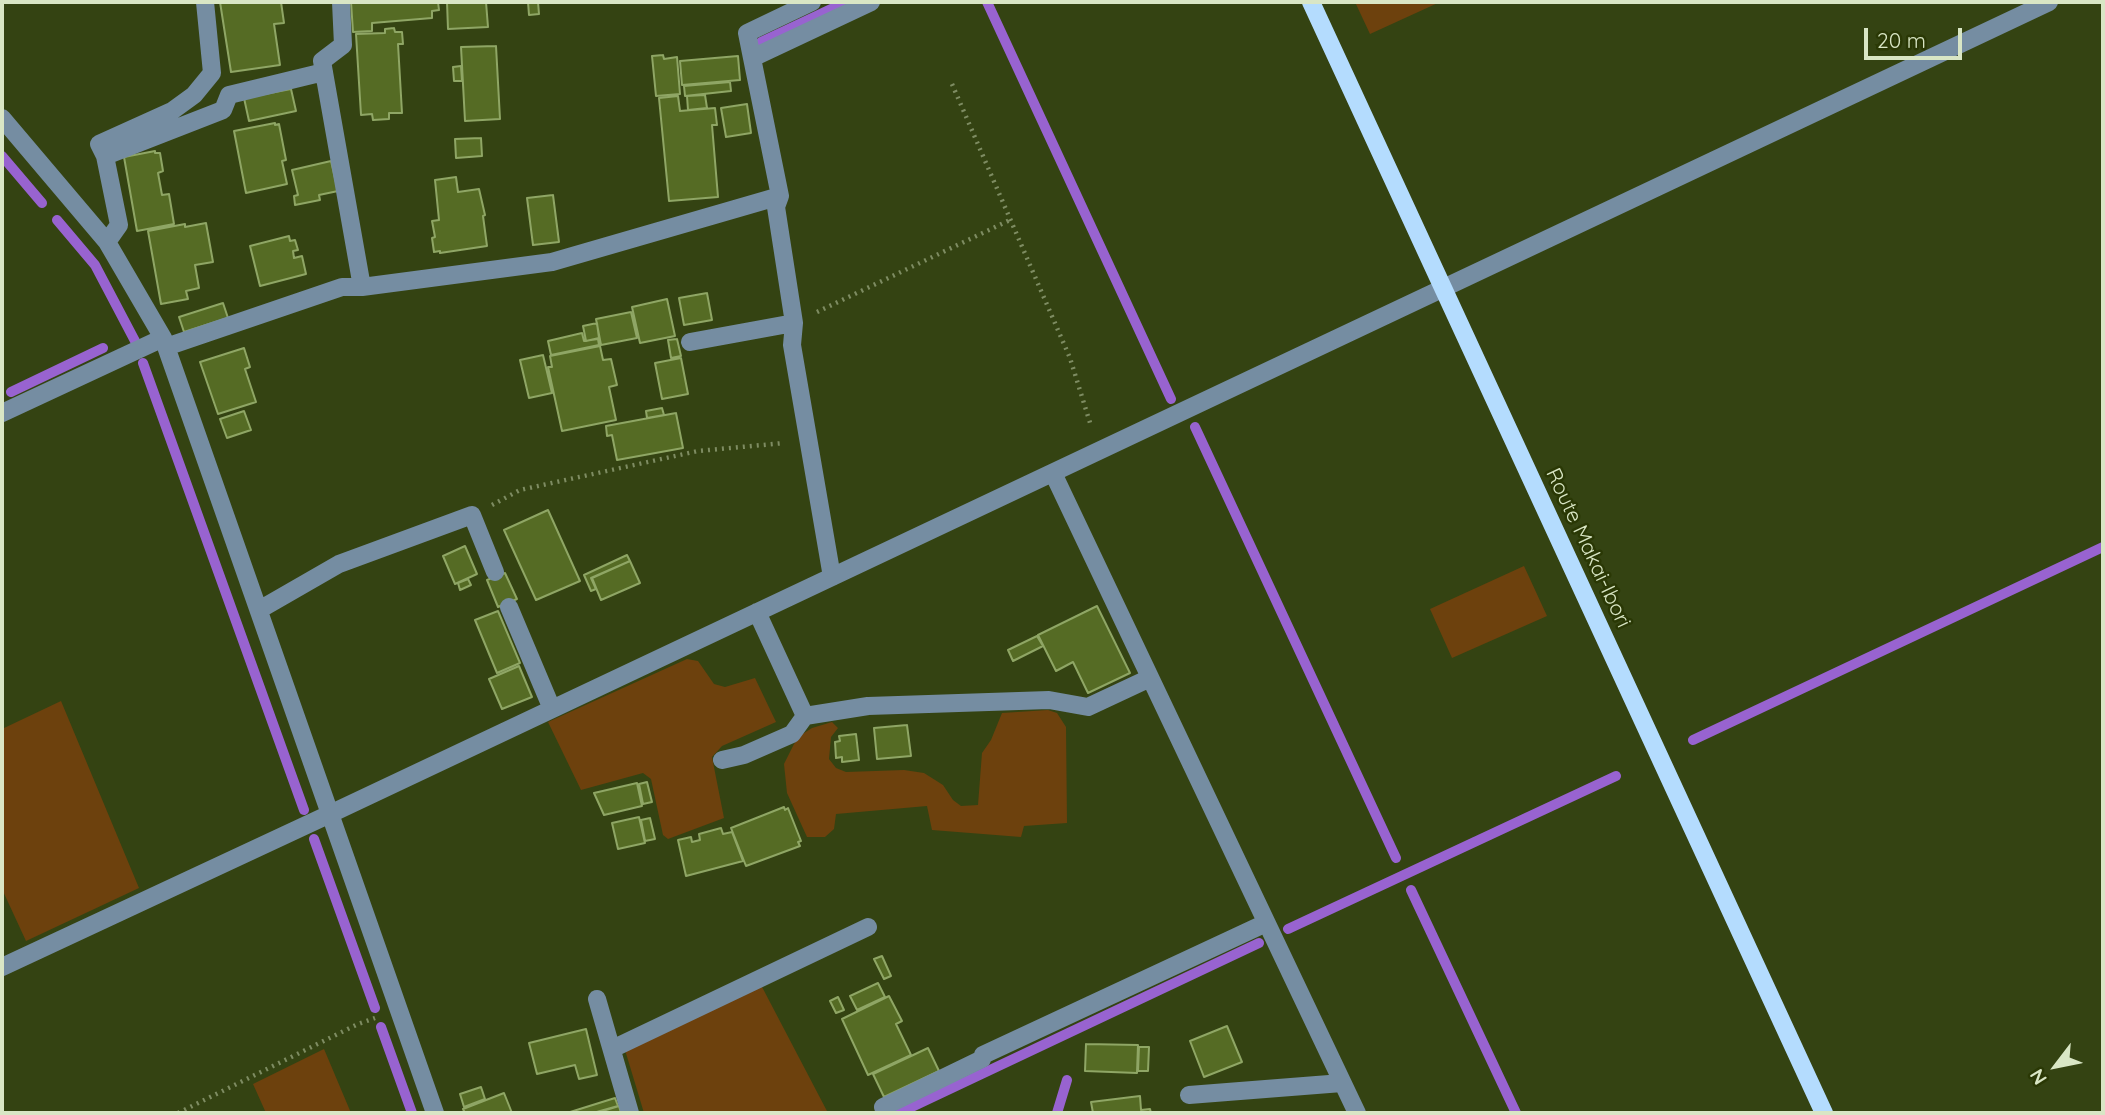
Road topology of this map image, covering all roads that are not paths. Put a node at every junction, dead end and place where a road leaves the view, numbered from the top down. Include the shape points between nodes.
1 (205, 2) edge
2 (341, 2) edge
3 (812, 2) edge
4 (871, 2) edge
5 (1311, 2) edge
6 (2049, 2) edge
7 (752, 58) junction
8 (324, 72) junction
9 (2, 118) edge
10 (105, 156) junction
11 (780, 196) junction
12 (107, 242) junction
13 (362, 286) junction
14 (1443, 288) junction
15 (794, 323) junction
16 (690, 342) dead end
17 (165, 343) junction
18 (2, 412) edge
19 (1053, 473) junction
20 (495, 572) dead end
21 (832, 577) junction
22 (509, 607) dead end
23 (259, 611) junction
24 (757, 612) junction
25 (1150, 678) junction
26 (552, 709) junction
27 (805, 716) junction
28 (722, 760) dead end
29 (330, 814) junction
30 (1266, 923) junction
31 (868, 927) dead end
32 (2, 967) edge
33 (597, 999) dead end
34 (612, 1049) junction
35 (1342, 1083) junction
36 (1189, 1095) dead end
37 (883, 1107) dead end
38 (435, 1113) edge
39 (630, 1113) edge
40 (1357, 1113) edge
41 (1824, 1113) edge

1 - 10 street via 212,73 194,95 172,111 99,144
2 - 8 street via 343,45 322,61
3 - 7 street via 747,33
4 - 7 street
5 - 14 main road, Route Makai-Ibori
6 - 14 street
7 - 11 street
8 - 10 street via 229,95 222,110
8 - 13 street
9 - 12 street
10 - 12 street via 120,225
11 - 13 street via 552,262
11 - 15 street via 776,207
12 - 17 street
13 - 17 street via 342,287
14 - 19 street
14 - 41 main road, Route Makai-Ibori
15 - 16 street
15 - 21 street via 792,345
17 - 18 street
17 - 23 street
19 - 21 street
19 - 25 street
20 - 23 street via 472,515 340,564
21 - 24 street
22 - 26 street
23 - 29 street
24 - 26 street
24 - 27 street
25 - 27 street via 1088,707 1049,700 867,706
25 - 30 street
26 - 29 street
27 - 28 street via 792,734
29 - 32 street
29 - 38 street
30 - 35 street
30 - 37 street via 983,1055
31 - 34 street
33 - 34 street
34 - 39 street
35 - 36 street
35 - 40 street

